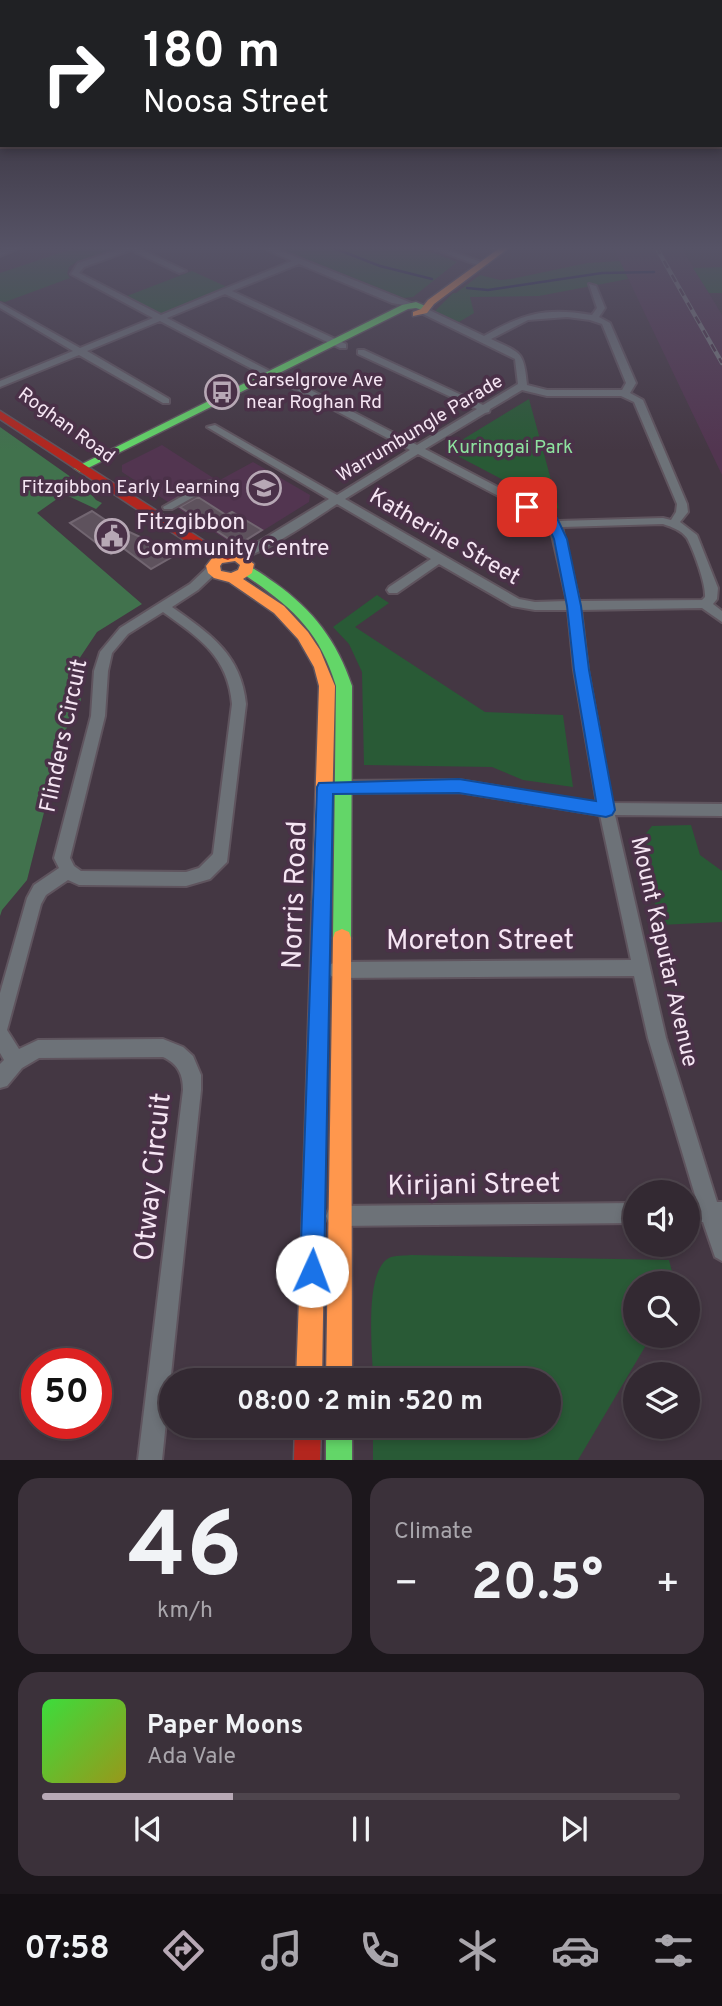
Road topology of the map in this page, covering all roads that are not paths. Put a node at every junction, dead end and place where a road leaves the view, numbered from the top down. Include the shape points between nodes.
1 (18, 315) edge
2 (155, 315) edge
3 (167, 315) edge
4 (276, 315) edge
5 (401, 315) edge
6 (428, 315) edge
7 (595, 317) joint
8 (160, 318) junction
9 (485, 339) junction
10 (340, 345) junction
11 (80, 351) junction
12 (361, 352) dead end
13 (274, 377) junction
14 (0, 384) edge
15 (294, 385) dead end
16 (522, 387) junction
17 (625, 394) junction
18 (166, 401) dead end
19 (0, 404) edge
20 (486, 410) junction
21 (0, 414) edge
22 (212, 427) dead end
23 (418, 451) junction
24 (88, 469) junction
25 (209, 484) dead end
26 (337, 500) junction
27 (168, 506) dead end
28 (674, 523) junction
29 (555, 524) junction
30 (438, 559) junction
31 (230, 567) junction
32 (393, 590) dead end
33 (705, 604) junction
34 (162, 606) junction
35 (574, 606) junction
36 (722, 618) edge
37 (325, 787) junction
38 (343, 787) junction
39 (606, 810) junction
40 (722, 810) edge
41 (68, 871) junction
42 (640, 968) junction
43 (320, 970) junction
44 (343, 970) junction
45 (0, 1026) edge
46 (0, 1035) edge
47 (15, 1061) junction
48 (0, 1079) edge
49 (717, 1212) edge
50 (623, 1213) edge
51 (314, 1216) junction
52 (340, 1216) junction
53 (722, 1250) edge
54 (309, 1368) edge
55 (339, 1368) edge
56 (308, 1438) edge
57 (339, 1438) edge
58 (150, 1460) edge
59 (307, 1460) edge
60 (339, 1460) edge

1 - 11 street
2 - 8 street
3 - 8 street
4 - 10 street
5 - 10 main road
6 - 9 street, Warrumbungle Parade
7 - 9 street via 531,316
7 - 17 street via 606,324 631,383
8 - 11 street
8 - 13 street
9 - 16 street, Warrumbungle Parade via 517,355
10 - 13 main road
11 - 14 street
11 - 18 street
12 - 20 street
13 - 24 main road
15 - 23 street
16 - 17 street via 547,393
16 - 20 street, Warrumbungle Parade
17 - 28 street via 640,402 682,504
19 - 24 main road, Roghan Road
20 - 23 street, Warrumbungle Parade
21 - 24 main road, Roghan Road
22 - 26 street, Katherine Street
23 - 26 street, Warrumbungle Parade
23 - 29 street
24 - 31 main road, Roghan Road
25 - 27 street
26 - 30 street, Katherine Street
26 - 31 street, Warrumbungle Parade
28 - 29 street
28 - 33 street via 691,535 712,588
29 - 35 street, Mount Kaputar Avenue
30 - 32 street
30 - 35 street, Katherine Street via 516,603
31 - 34 street, Flinders Circuit
31 - 37 main road, Norris Road via 291,617 319,658 327,697
31 - 38 main road, Norris Road via 306,613 337,658 344,695
33 - 35 street, Katherine Street
33 - 36 street
34 - 41 street, Flinders Circuit via 117,637 102,662 98,716 62,858
34 - 41 street via 220,650 238,683 221,857 211,869 186,878 85,879
35 - 39 street, Mount Kaputar Avenue
37 - 38 street
37 - 43 main road, Norris Road
38 - 39 street via 459,786
38 - 44 main road, Norris Road
39 - 40 street
39 - 42 street, Mount Kaputar Avenue
41 - 45 street via 40,890 33,903
42 - 44 street, Moreton Street
42 - 49 street, Mount Kaputar Avenue via 657,1038
43 - 44 street, Moreton Street
43 - 51 main road, Norris Road
44 - 52 main road, Norris Road
46 - 47 street
47 - 48 street, Otway Circuit
47 - 58 street, Otway Circuit via 47,1048 151,1047 178,1054 191,1071
49 - 53 street, Mount Kaputar Avenue
50 - 52 street, Kirijani Street
51 - 52 street, Kirijani Street
51 - 54 main road, Norris Road
52 - 55 main road, Norris Road
56 - 59 main road
57 - 60 main road

